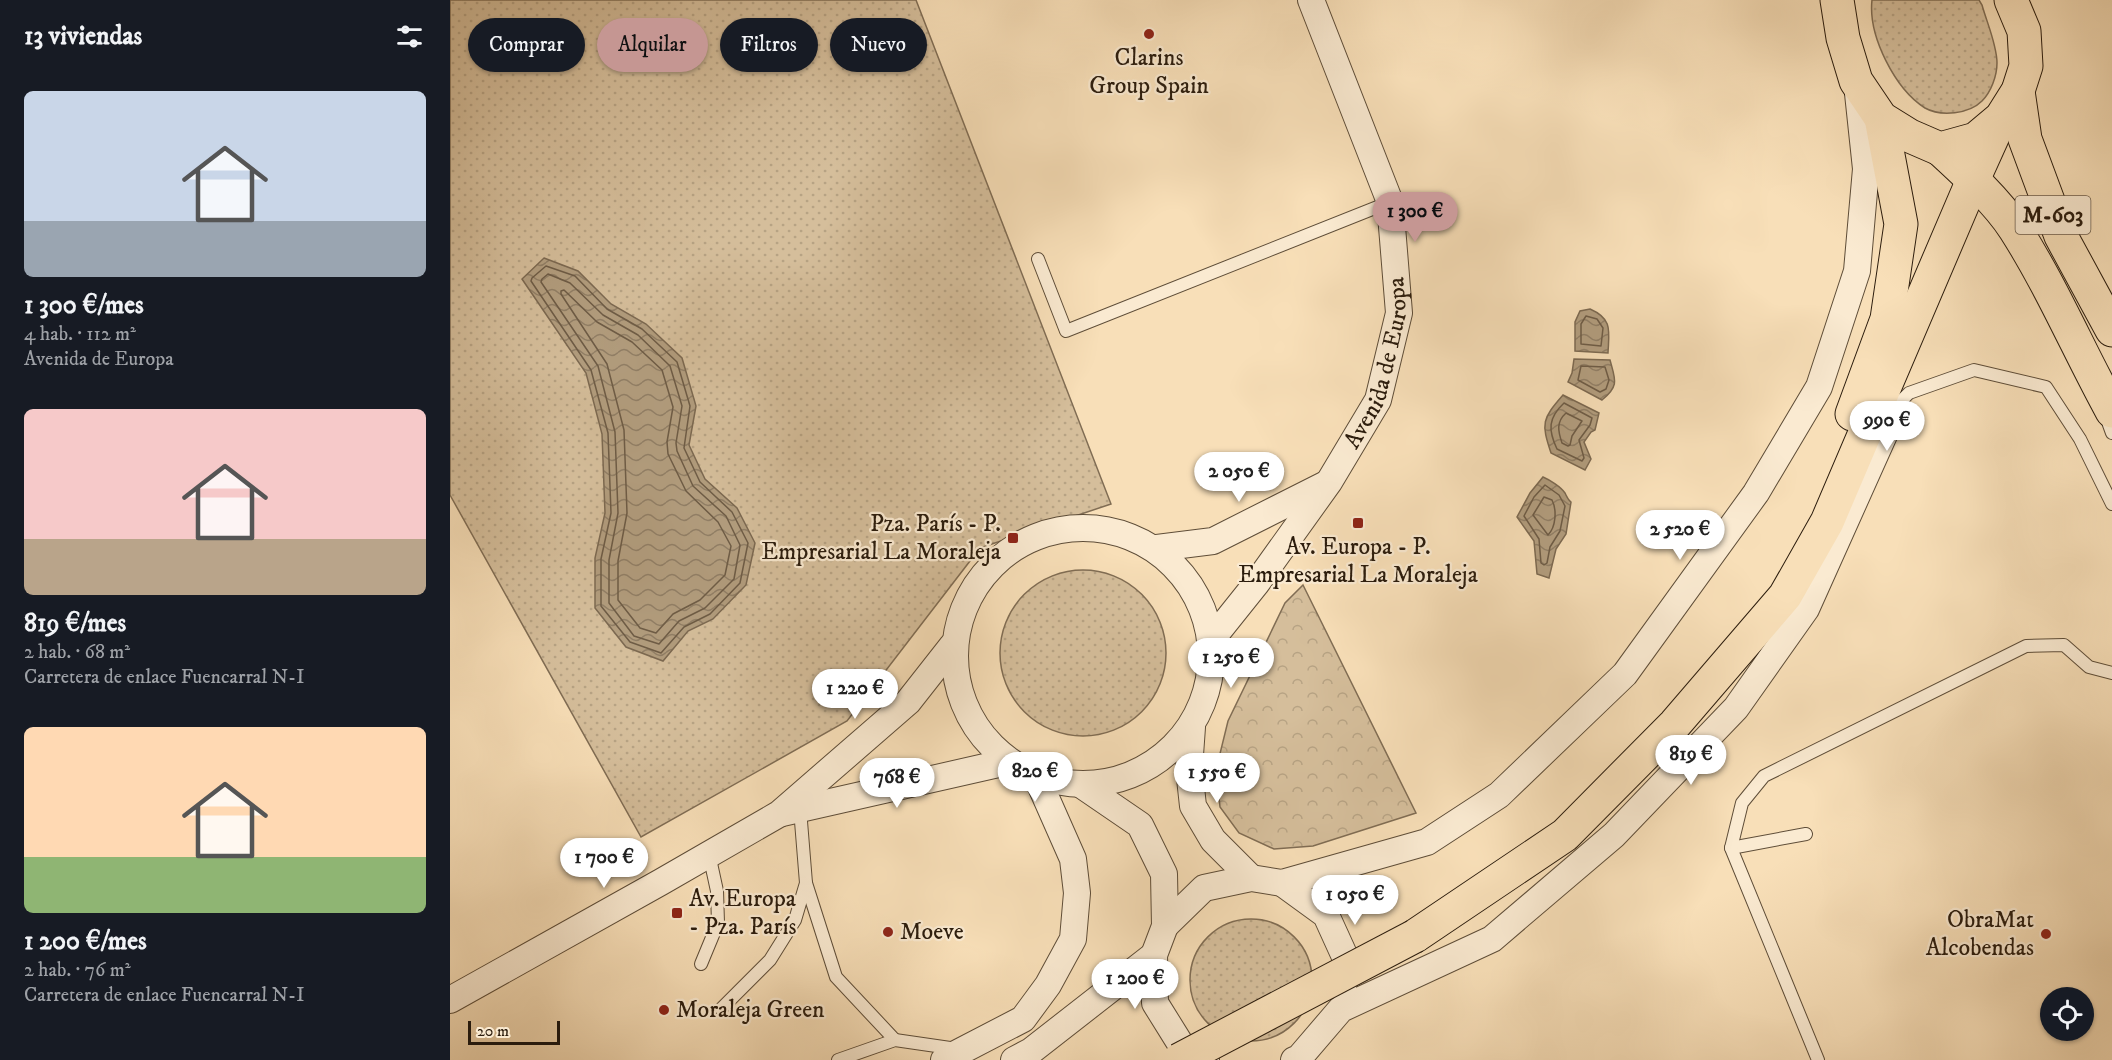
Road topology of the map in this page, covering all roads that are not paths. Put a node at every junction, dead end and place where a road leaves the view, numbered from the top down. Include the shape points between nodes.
1 (1311, 0) edge
2 (1837, 0) edge
3 (2011, 0) edge
4 (1856, 81) junction
5 (2010, 105) junction
6 (1881, 118) junction
7 (1941, 148) junction
8 (1973, 180) junction
9 (1390, 202) junction
10 (1038, 259) dead end
11 (2112, 330) edge
12 (2091, 373) junction
13 (2112, 411) edge
14 (1886, 424) junction
15 (2112, 433) edge
16 (1861, 446) junction
17 (1329, 482) junction
18 (2112, 504) edge
19 (1157, 548) junction
20 (1212, 639) junction
21 (952, 646) junction
22 (2112, 672) edge
23 (1712, 680) junction
24 (1192, 727) junction
25 (1007, 762) junction
26 (1039, 782) junction
27 (1083, 786) junction
28 (790, 811) junction
29 (1806, 834) dead end
30 (1731, 848) junction
31 (709, 854) junction
32 (1251, 878) junction
33 (806, 883) junction
34 (1282, 883) junction
35 (1165, 926) junction
36 (1154, 955) junction
37 (701, 964) dead end
38 (450, 1000) edge
39 (721, 1009) dead end
40 (1341, 1009) junction
41 (895, 1040) junction
42 (954, 1055) edge
43 (1297, 1059) edge
44 (837, 1060) edge
45 (1014, 1060) edge
46 (1179, 1060) edge
47 (1206, 1060) edge
48 (1818, 1060) edge

1 - 9 street, Avenida de Europa
2 - 4 main road, M-603
3 - 5 main road, M-603 via 2024,32 2026,66
4 - 6 main road, M-603
4 - 34 street via 1866,170 1857,271 1820,387 1756,493 1625,674 1499,795 1427,842
5 - 7 main road via 1976,139
5 - 8 main road
5 - 11 main road, M-603 via 2061,236
6 - 7 main road, M-603 via 1910,136
6 - 23 main road via 1901,224 1887,319 1832,469
7 - 8 main road, M-603
8 - 12 main road, M-603 via 2014,227
8 - 16 main road
9 - 10 lane via 1066,331
9 - 17 street, Avenida de Europa via 1399,313 1378,400
12 - 13 main road, M-603
12 - 15 lane
14 - 16 street
14 - 18 lane via 1909,393 1974,370 2046,387 2080,439
14 - 40 street via 1806,609 1736,708 1614,835 1492,939
16 - 23 main road via 1827,522 1785,596
17 - 19 street via 1213,541
17 - 20 street, Avenida de Europa
19 - 20 street via 1188,579
19 - 21 street via 1094,525 1053,528 1018,547 987,573 963,603
20 - 24 street via 1209,685
21 - 25 street via 964,711
21 - 28 street via 908,702
22 - 30 lane via 2089,667 2064,645 2026,646 1764,776 1742,803
23 - 46 main road, bridge via 1675,724 1565,835 1415,936
24 - 27 street via 1142,772
24 - 32 street via 1189,769 1193,806 1213,840
25 - 26 street
25 - 28 street
26 - 27 street
26 - 42 street via 1073,859 1077,893 1073,939 1048,985 1023,1019
27 - 35 street via 1140,825 1164,874
28 - 31 street
28 - 33 lane
29 - 30 lane
30 - 48 lane
31 - 37 lane via 717,891 718,924
31 - 38 street
32 - 34 street
32 - 35 street via 1204,888
33 - 39 lane via 795,920 770,960
33 - 41 lane via 836,977
34 - 40 street via 1326,915 1346,958
35 - 36 street
36 - 45 street
36 - 47 street via 1155,1003 1183,1048
40 - 43 street
41 - 42 lane
41 - 44 lane

